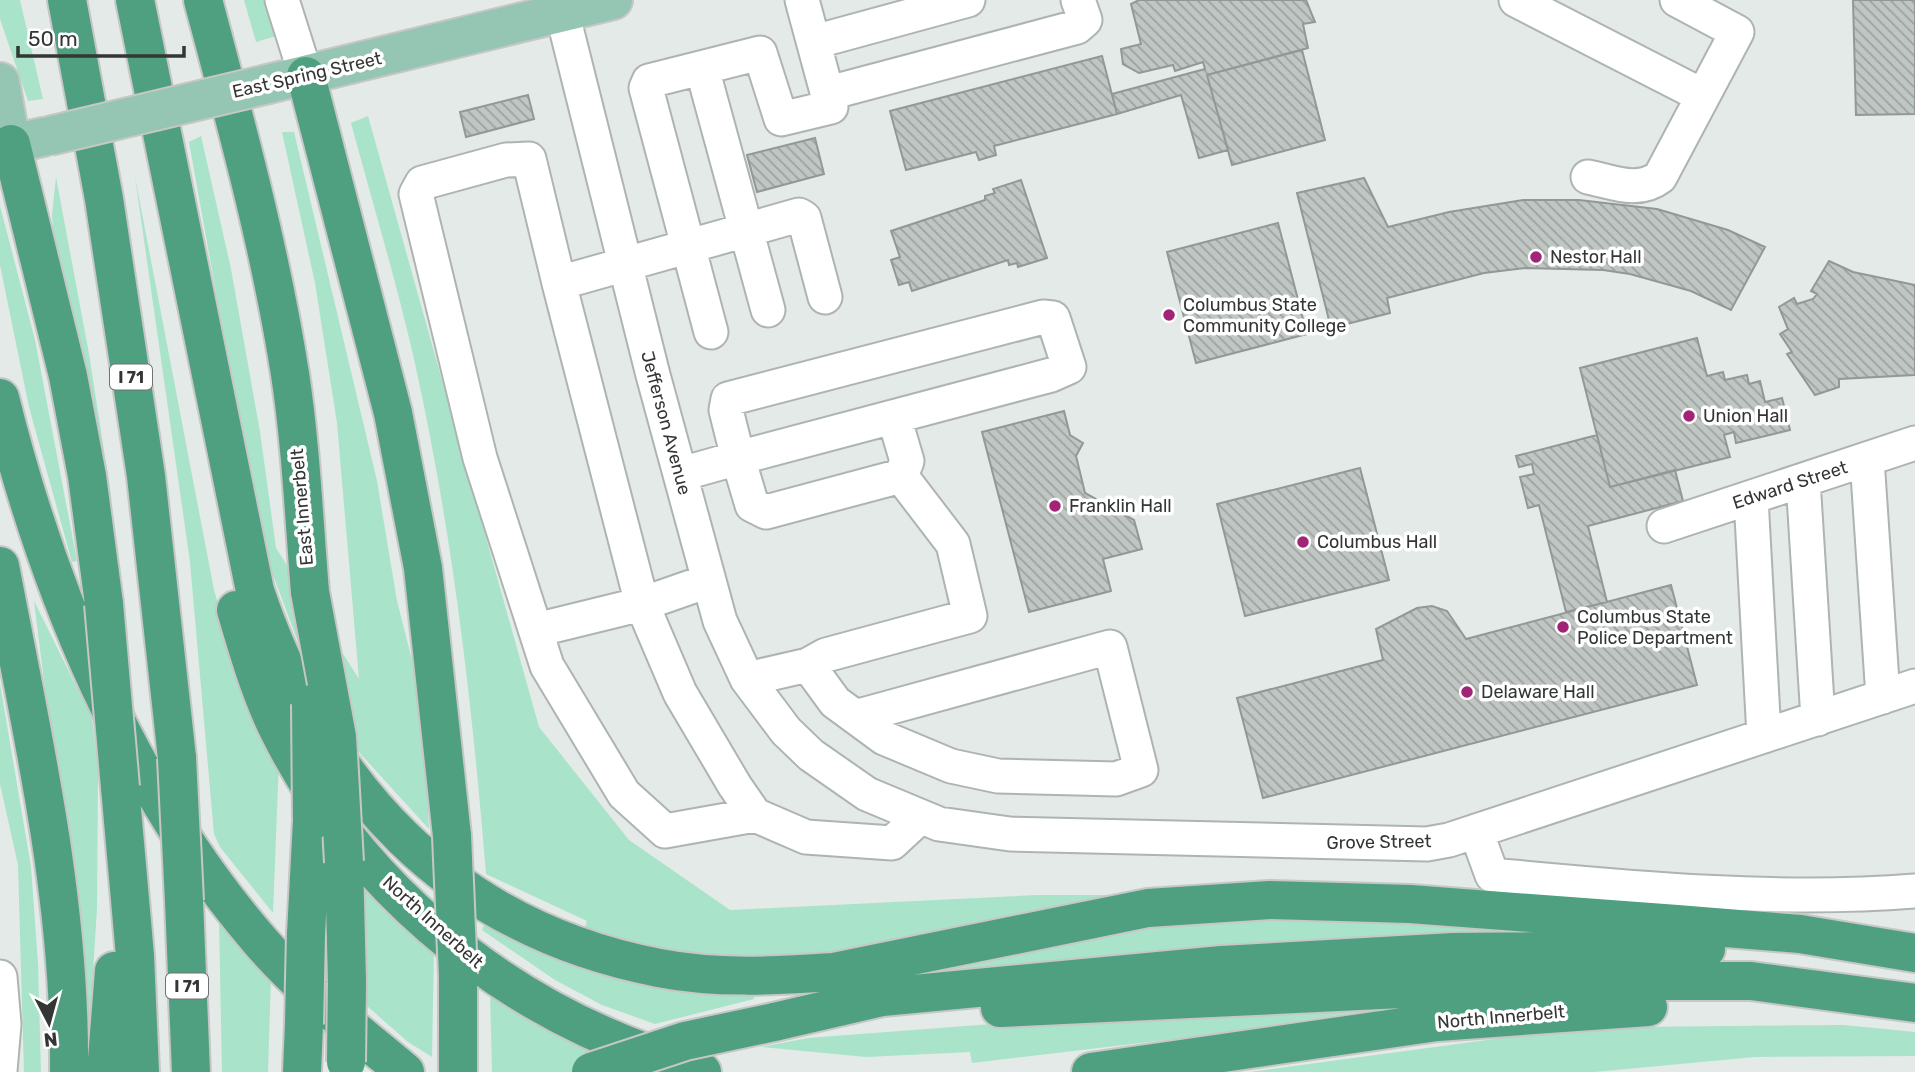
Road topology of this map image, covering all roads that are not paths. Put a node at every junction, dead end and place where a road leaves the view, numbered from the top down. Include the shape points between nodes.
1 (66, 0) edge
2 (135, 0) edge
3 (202, 0) edge
4 (282, 0) edge
5 (613, 0) edge
6 (802, 0) edge
7 (968, 0) edge
8 (1078, 0) edge
9 (1516, 0) edge
10 (1677, 0) edge
11 (560, 7) edge
12 (814, 42) junction
13 (702, 68) junction
14 (306, 76) junction
15 (0, 82) edge
16 (829, 93) junction
17 (1703, 96) junction
18 (6, 145) edge
19 (1588, 177) dead end
20 (179, 202) junction
21 (746, 230) junction
22 (688, 246) junction
23 (625, 265) junction
24 (559, 283) junction
25 (825, 297) dead end
26 (768, 310) dead end
27 (711, 332) dead end
28 (0, 398) edge
29 (894, 417) junction
30 (1915, 443) edge
31 (737, 458) junction
32 (1867, 459) junction
33 (681, 474) junction
34 (901, 476) junction
35 (1803, 480) junction
36 (1751, 498) junction
37 (1664, 526) dead end
38 (0, 566) edge
39 (708, 581) junction
40 (310, 592) junction
41 (642, 604) junction
42 (536, 631) junction
43 (808, 665) junction
44 (747, 679) junction
45 (1915, 686) edge
46 (1883, 696) junction
47 (855, 717) junction
48 (1818, 719) junction
49 (1764, 736) junction
50 (120, 787) junction
51 (867, 794) joint
52 (311, 802) junction
53 (755, 816) junction
54 (919, 818) junction
55 (1476, 831) junction
56 (1915, 891) edge
57 (1915, 953) edge
58 (0, 977) edge
59 (1915, 1003) edge
60 (775, 1022) junction
61 (346, 1067) edge
62 (458, 1070) edge
63 (0, 1071) edge
64 (69, 1072) edge
65 (106, 1072) edge
66 (141, 1072) edge
67 (191, 1072) edge
68 (302, 1072) edge
69 (405, 1072) edge
70 (591, 1072) edge
71 (702, 1072) edge
72 (1091, 1072) edge

1 - 67 highway, I 71, bridge via 104,199 146,476 177,758
2 - 20 highway
3 - 40 highway, East Innerbelt via 261,218 278,306 290,377
4 - 14 street
5 - 11 main road, East Spring Street
6 - 12 street
7 - 12 street
8 - 16 street via 1085,20 1077,27
9 - 17 street
10 - 17 street via 1737,32
11 - 14 main road, East Spring Street
11 - 23 street, Jefferson Avenue
12 - 16 street
13 - 16 street via 760,53 781,119 831,107
13 - 21 street
13 - 22 street via 649,81 646,88
14 - 18 main road, East Spring Street, bridge
14 - 62 highway, bridge via 387,388 423,568 452,836
15 - 18 main road
17 - 19 street via 1664,169 1650,185 1632,187
18 - 50 highway, bridge via 68,376 87,476
20 - 52 highway, North Innerbelt via 191,359 214,518 252,664
20 - 57 highway via 255,591 274,647 309,719 385,822 423,858 505,914 543,932 659,969 786,975 881,964 1148,908 1270,900 1410,904 1800,934
21 - 22 street
21 - 25 street via 799,215 803,218
21 - 26 street
22 - 23 street
22 - 27 street
23 - 24 street
23 - 33 street, Jefferson Avenue
24 - 41 street
24 - 42 street via 529,159 506,160 422,183 416,194 462,388
28 - 69 highway via 21,482 52,574 82,648 158,799 230,905 262,943 334,1014
29 - 31 street
29 - 31 street via 1069,367 1053,318 1030,320 727,399
29 - 34 street via 907,461
30 - 32 street, Edward Street
31 - 33 street
31 - 34 street via 752,505 766,512
32 - 35 street, Edward Street
32 - 46 street
33 - 39 street, Jefferson Avenue
34 - 43 street via 953,544 971,616 826,655
35 - 36 street, Edward Street
35 - 48 street
36 - 37 street, Edward Street
36 - 49 street
38 - 64 highway via 54,853 66,952
39 - 41 street
39 - 44 street, Jefferson Avenue via 719,621
40 - 52 highway, East Innerbelt, bridge
40 - 61 highway, bridge via 337,737 344,862
41 - 42 street
41 - 53 street via 680,693
42 - 53 street via 547,666 624,794 665,831
43 - 44 street
43 - 47 street via 835,702
44 - 51 street, Jefferson Avenue via 786,731 811,755
45 - 46 street, Grove Street
46 - 48 street, Grove Street
47 - 47 street via 884,738 951,766 998,776 1116,779 1141,770 1110,648
48 - 49 street, Grove Street
49 - 55 street, Grove Street
50 - 65 highway via 113,1003
50 - 66 highway
51 - 54 street, Grove Street
52 - 68 highway, East Innerbelt, bridge
52 - 71 highway, North Innerbelt via 411,907 478,965 536,1002 608,1038
53 - 54 street via 806,836 892,843
54 - 55 street, Grove Street via 1010,834 1408,845
55 - 56 street via 1492,875 1747,892
57 - 60 highway via 1782,948 1557,950 1236,964 883,997
58 - 63 street via 4,1024
59 - 60 highway via 1751,981 1659,981 932,1010
59 - 72 highway, North Innerbelt via 1559,1011 1437,1022
60 - 70 highway, bridge via 685,1041

